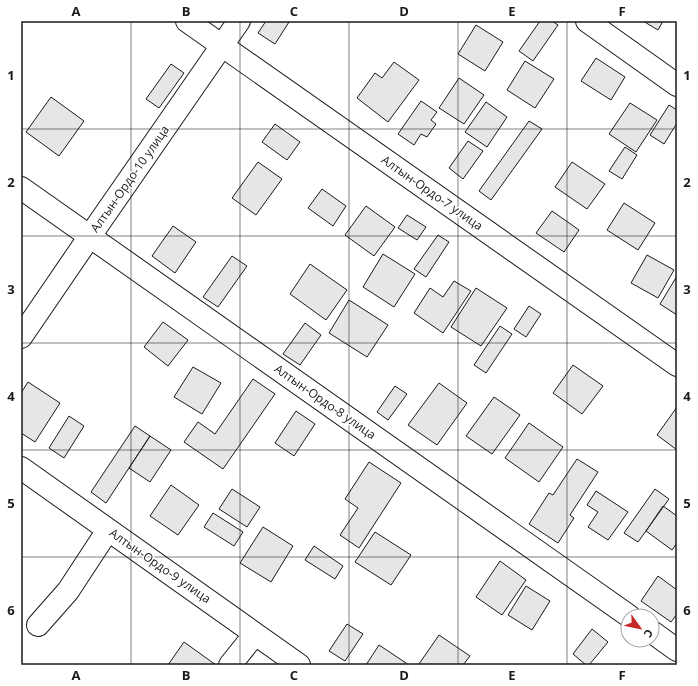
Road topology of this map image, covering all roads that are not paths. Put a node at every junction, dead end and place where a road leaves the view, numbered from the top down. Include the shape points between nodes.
1 (187, 21) edge
2 (239, 21) edge
3 (587, 21) edge
4 (222, 46) junction
5 (677, 85) edge
6 (21, 188) edge
7 (90, 236) junction
8 (21, 337) edge
9 (677, 365) edge
10 (21, 468) edge
11 (108, 530) junction
12 (620, 610) edge
13 (38, 625) dead end
14 (255, 634) junction
15 (660, 638) edge
16 (677, 650) edge
17 (230, 665) edge
18 (299, 665) edge

1 - 4 street, Алтын-Ордо-7 улица
2 - 4 street, Алтын-Ордо-10 улица
3 - 5 street
4 - 7 street, Алтын-Ордо-10 улица
4 - 9 street, Алтын-Ордо-7 улица
6 - 7 street, Алтын-Ордо-8 улица
7 - 8 street, Алтын-Ордо-10 улица
7 - 12 street, Алтын-Ордо-8 улица
10 - 11 street, Алтын-Ордо-9 улица
11 - 13 street via 68,590
11 - 14 street, Алтын-Ордо-9 улица
14 - 17 street
14 - 18 street, Алтын-Ордо-9 улица
15 - 16 street

